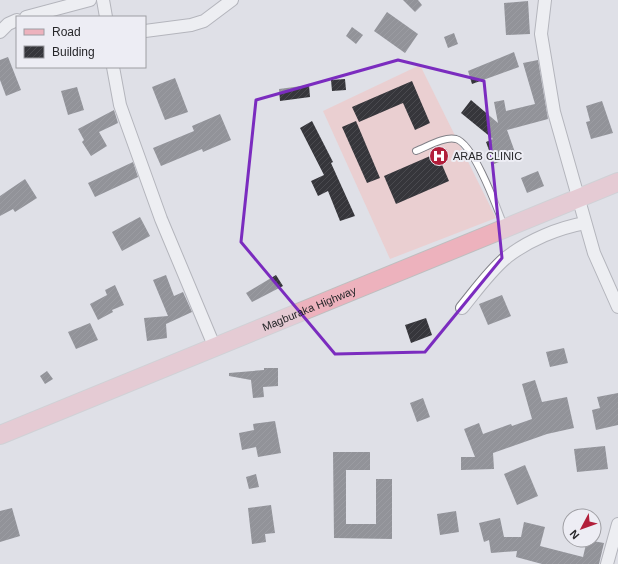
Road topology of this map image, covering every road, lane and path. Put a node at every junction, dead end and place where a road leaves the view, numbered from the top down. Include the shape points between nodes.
1 (90, 0) edge
2 (103, 0) edge
3 (232, 0) edge
4 (545, 0) edge
5 (30, 16) edge
6 (106, 16) edge
7 (16, 20) edge
8 (146, 31) edge
9 (0, 32) edge
10 (113, 68) edge
11 (416, 151) dead end
12 (618, 182) edge
13 (578, 198) junction
14 (585, 223) junction
15 (505, 228) junction
16 (618, 307) edge
17 (462, 308) dead end
18 (215, 348) junction
19 (0, 435) edge
20 (618, 524) edge
21 (607, 564) edge

1 - 5 street
2 - 6 street
3 - 8 street via 204,21
4 - 13 street via 541,34 545,64 554,112
7 - 9 street
10 - 18 street via 120,105 161,219
11 - 15 lane via 448,138 457,139 465,145 484,178
12 - 13 main road, Magburaka Highway
13 - 14 street
13 - 15 main road, Magburaka Highway
14 - 16 street via 594,253
14 - 17 street via 565,227 519,249 497,266
15 - 18 main road, Magburaka Highway
18 - 19 main road, Magburaka Highway
20 - 21 street

